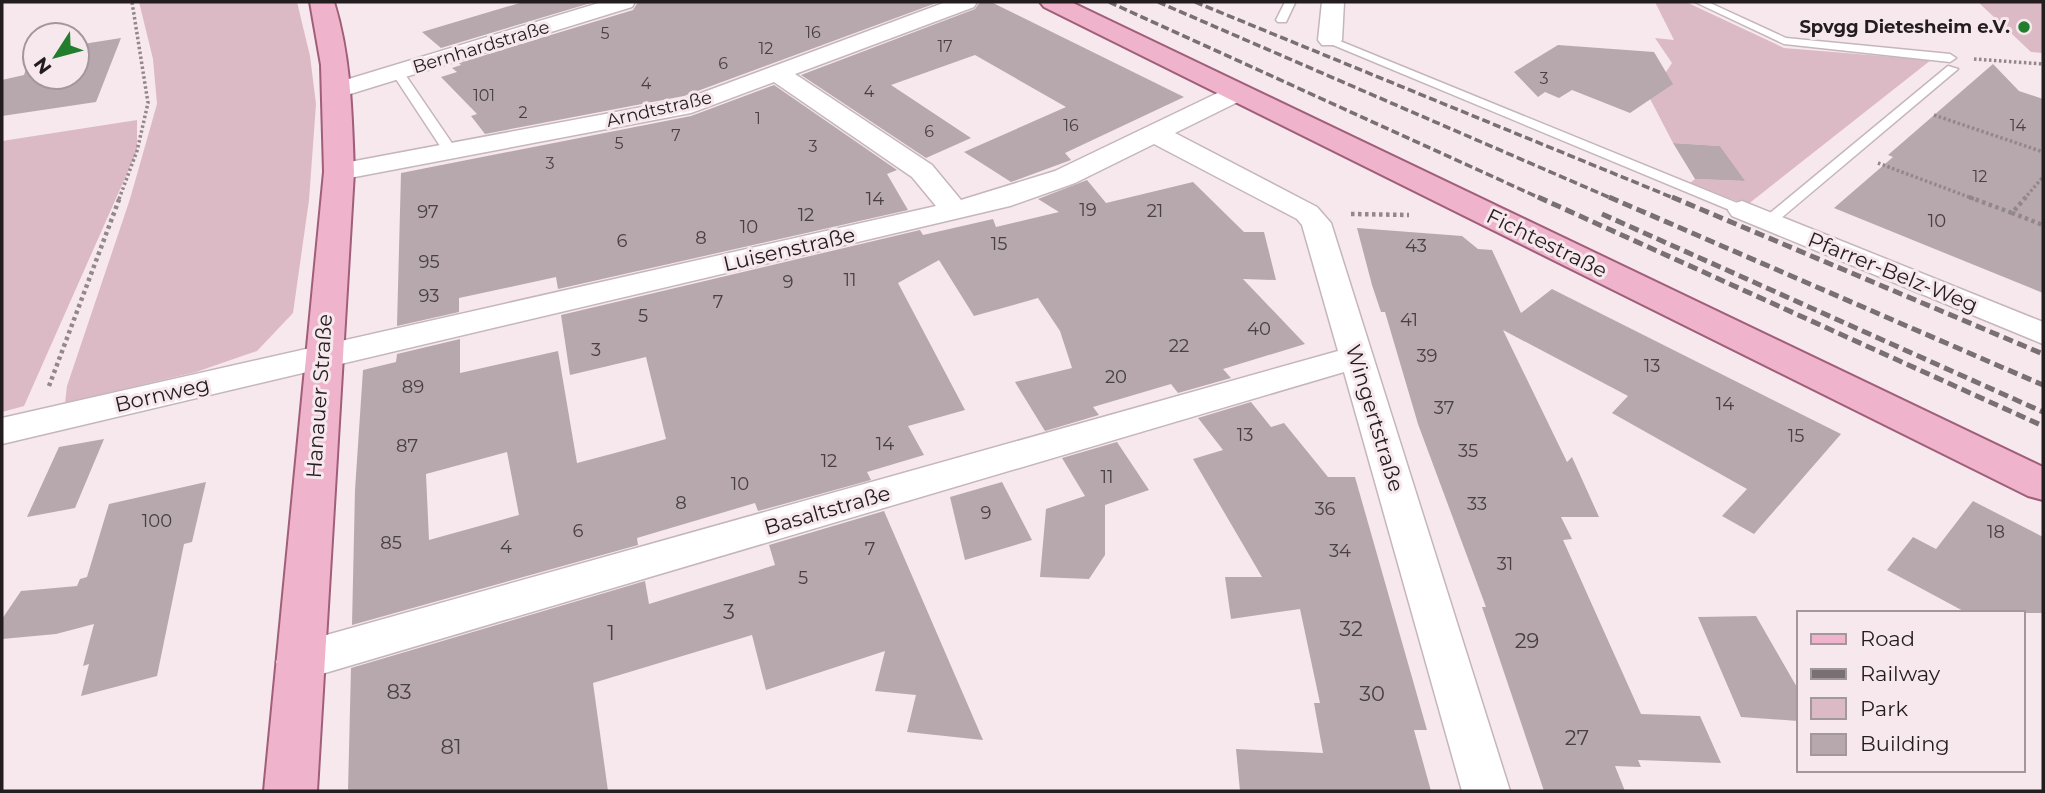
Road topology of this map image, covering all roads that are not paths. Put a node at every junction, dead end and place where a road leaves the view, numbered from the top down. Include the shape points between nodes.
1 (322, 2) edge
2 (966, 2) edge
3 (1052, 2) edge
4 (1290, 2) edge
5 (1334, 2) edge
6 (1700, 2) edge
7 (614, 3) edge
8 (1282, 20) dead end
9 (1330, 40) joint
10 (398, 73) junction
11 (777, 74) junction
12 (338, 90) junction
13 (1239, 92) junction
14 (1154, 133) junction
15 (452, 152) junction
16 (339, 173) junction
17 (954, 210) junction
18 (1756, 216) junction
19 (2043, 334) edge
20 (1356, 357) junction
21 (322, 358) junction
22 (2, 431) edge
23 (2043, 485) edge
24 (298, 662) junction
25 (290, 791) edge
26 (1486, 791) edge

1 - 12 main road, Hanauer Straße via 334,45
2 - 11 street, Arndtstraße
3 - 13 main road, Fichtestraße
4 - 8 lane
5 - 9 street
6 - 18 lane via 1784,41 1951,63 1850,153
7 - 10 street, Bernhardstraße
9 - 18 lane
10 - 12 street, Bernhardstraße
10 - 15 lane
11 - 15 street, Arndtstraße via 691,105
11 - 17 street via 922,171
12 - 16 main road, Hanauer Straße
13 - 14 street, Luisenstraße
13 - 23 main road, Fichtestraße
14 - 17 street, Luisenstraße via 1042,187
14 - 20 street, Wingertstraße via 1307,213 1321,234
15 - 16 street, Arndtstraße
16 - 21 main road, Hanauer Straße
17 - 21 street, Luisenstraße
18 - 19 street, Pfarrer-Belz-Weg
20 - 24 street, Basaltstraße
20 - 26 street, Wingertstraße
21 - 22 street, Bornweg
21 - 24 main road, Hanauer Straße
24 - 25 main road, Hanauer Straße

